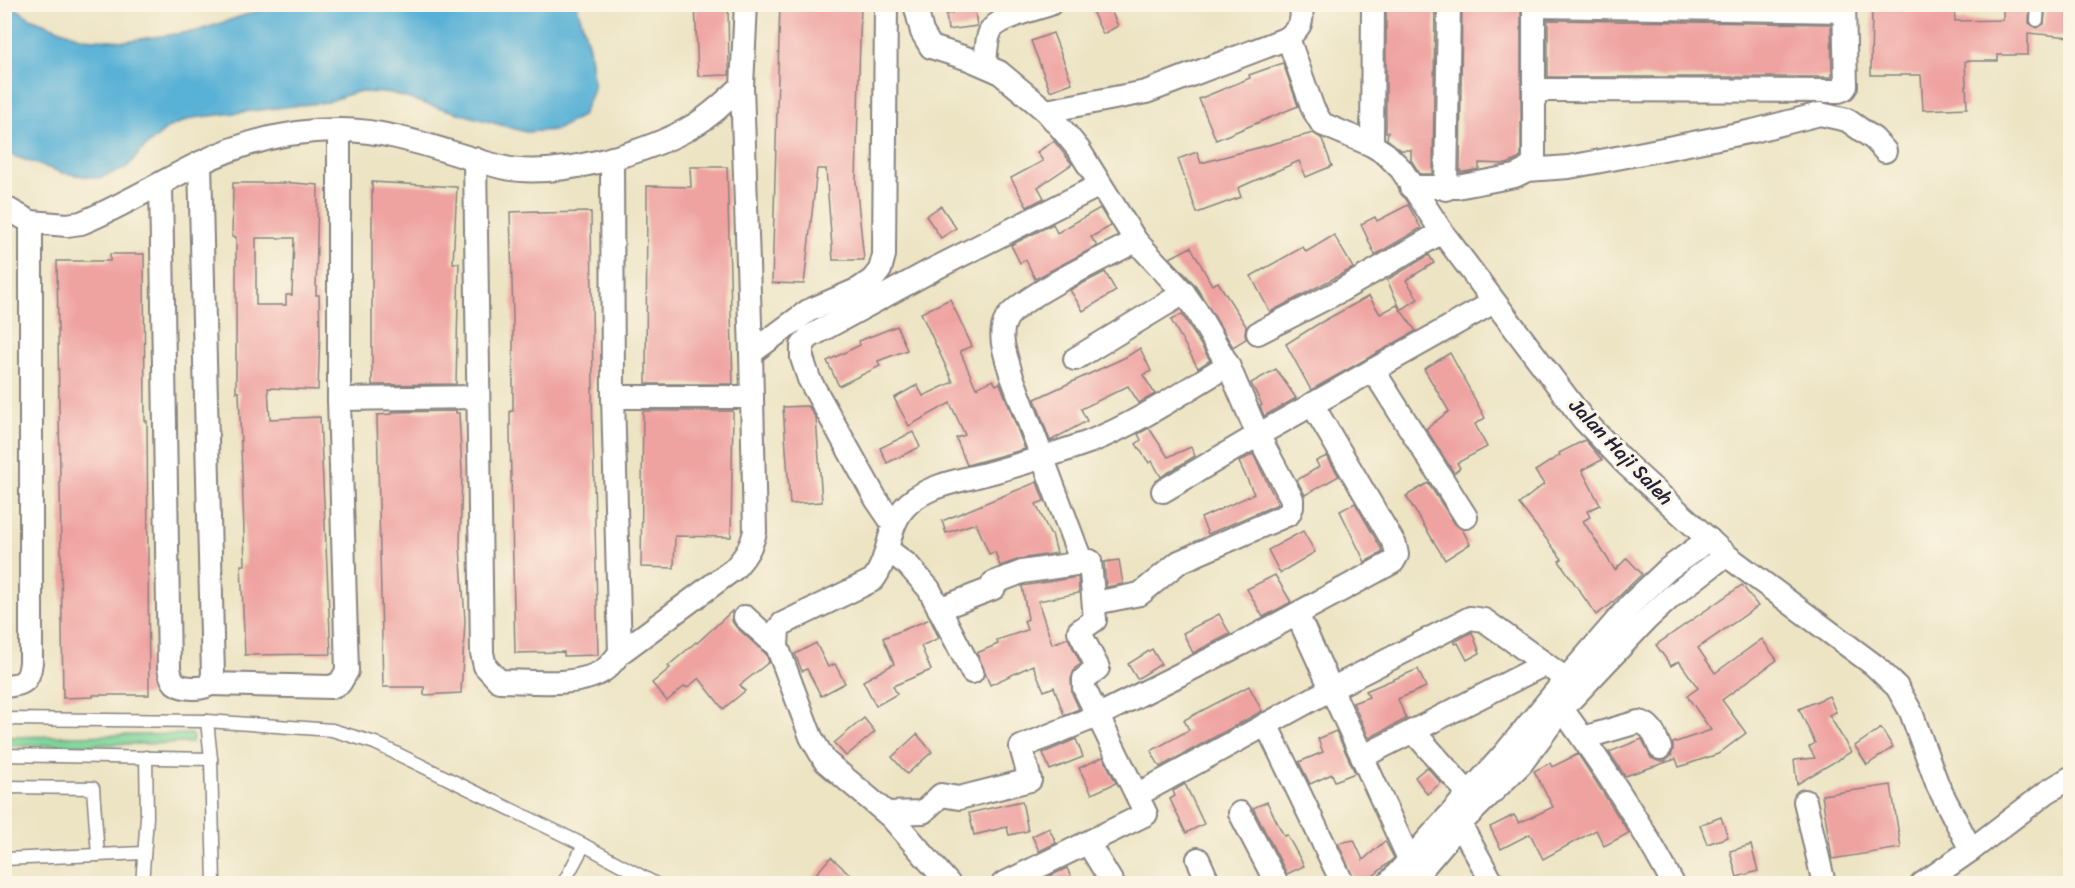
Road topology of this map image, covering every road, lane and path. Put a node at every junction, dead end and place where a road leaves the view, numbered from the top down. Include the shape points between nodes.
1 (746, 4) edge
2 (886, 4) edge
3 (915, 4) edge
4 (1050, 4) edge
5 (1301, 4) edge
6 (1373, 4) edge
7 (1449, 4) edge
8 (2038, 4) edge
9 (1534, 5) edge
10 (1844, 8) edge
11 (2037, 20) dead end
12 (1288, 38) junction
13 (985, 65) junction
14 (742, 86) junction
15 (1534, 90) junction
16 (1046, 111) junction
17 (339, 130) junction
18 (1372, 145) junction
19 (1885, 151) dead end
20 (612, 158) junction
21 (475, 159) junction
22 (200, 163) junction
23 (1527, 170) junction
24 (161, 184) junction
25 (1100, 185) junction
26 (1411, 187) junction
27 (1446, 189) junction
28 (4, 207) edge
29 (32, 222) junction
30 (1442, 232) junction
31 (1136, 241) junction
32 (1184, 293) junction
33 (1494, 302) junction
34 (1258, 333) dead end
35 (751, 353) junction
36 (1075, 359) dead end
37 (1228, 365) junction
38 (1373, 370) junction
39 (613, 397) junction
40 (752, 397) junction
41 (478, 398) junction
42 (339, 399) junction
43 (1312, 404) junction
44 (1258, 435) junction
45 (1042, 457) junction
46 (1163, 491) dead end
47 (1466, 517) dead end
48 (893, 524) junction
49 (1709, 538) junction
50 (888, 550) junction
51 (1726, 555) junction
52 (1082, 563) junction
53 (1095, 603) junction
54 (939, 609) junction
55 (1297, 614) junction
56 (745, 617) dead end
57 (777, 646) junction
58 (620, 653) junction
59 (1545, 664) junction
60 (972, 672) dead end
61 (210, 684) junction
62 (4, 686) edge
63 (1331, 688) junction
64 (1564, 693) junction
65 (1097, 716) junction
66 (4, 719) edge
67 (207, 721) junction
68 (1266, 724) junction
69 (1413, 731) junction
70 (1583, 738) junction
71 (1660, 748) dead end
72 (4, 754) edge
73 (146, 757) junction
74 (1362, 757) junction
75 (1513, 758) junction
76 (211, 759) junction
77 (2070, 778) edge
78 (4, 787) edge
79 (1468, 793) junction
80 (1137, 795) junction
81 (1805, 801) dead end
82 (887, 813) junction
83 (1240, 813) dead end
84 (1460, 824) junction
85 (1088, 843) junction
86 (584, 845) junction
87 (1971, 850) junction
88 (144, 853) junction
89 (98, 855) junction
90 (4, 859) edge
91 (1198, 859) dead end
92 (1408, 859) junction
93 (142, 884) edge
94 (214, 884) edge
95 (563, 884) edge
96 (656, 884) edge
97 (949, 884) edge
98 (1003, 884) edge
99 (1113, 884) edge
100 (1209, 884) edge
101 (1276, 884) edge
102 (1343, 884) edge
103 (1388, 884) edge
104 (1409, 884) edge
105 (1493, 884) edge
106 (1673, 884) edge
107 (1824, 884) edge
108 (1922, 884) edge

1 - 14 street
2 - 35 street via 884,255 880,270 859,289 808,311
3 - 13 street via 930,47
4 - 13 street via 995,25
5 - 12 street via 1300,27
6 - 18 street
7 - 27 street
8 - 11 lane
9 - 10 street
9 - 15 street
10 - 15 street via 1846,86 1839,91
12 - 16 street via 1146,92
12 - 18 street, Jalan Haji Saleh via 1322,124
13 - 16 street
14 - 20 street via 693,126 646,148
14 - 35 street
15 - 23 street via 1534,161
16 - 25 street via 1079,150
17 - 21 street via 420,143
17 - 22 street via 276,137
17 - 42 street
18 - 26 street, Jalan Haji Saleh via 1401,170
19 - 23 street via 1847,120 1820,114 1622,157
20 - 21 street via 567,168 527,170
20 - 39 street
21 - 41 street
22 - 24 street
22 - 61 street via 213,675
23 - 27 street via 1515,176
24 - 29 street via 81,223
24 - 61 street via 169,668 178,685 200,688
25 - 31 street
25 - 48 street via 869,304 808,337 802,346 809,379
26 - 27 street
26 - 30 street, Jalan Haji Saleh
28 - 29 street
29 - 62 street via 32,662 25,681
30 - 33 street, Jalan Haji Saleh
30 - 34 street
31 - 32 street
31 - 45 street via 1023,302 1006,319 1003,346
32 - 36 street
32 - 37 street
33 - 38 street
33 - 49 street, Jalan Haji Saleh via 1583,419 1626,464
35 - 40 street
37 - 44 street
37 - 45 street via 1120,428
38 - 43 street
38 - 47 street
39 - 40 street
39 - 58 street
40 - 58 street via 754,532 746,557
41 - 42 street
41 - 58 street via 485,666 499,681 572,681 598,674
42 - 61 street via 345,678 331,687
43 - 44 street
43 - 55 street via 1395,545 1397,555 1393,562
44 - 46 street
44 - 53 street via 1292,499 1288,513 1179,562 1140,594
45 - 48 street via 930,489 907,504
45 - 52 street
48 - 50 street
49 - 51 street, Jalan Haji Saleh
49 - 64 street via 1639,597
50 - 54 street via 918,575
50 - 57 street via 881,571 873,580 782,624
51 - 64 street via 1671,597
51 - 87 street, Jalan Haji Saleh via 1874,665 1897,687 1911,712 1938,786
52 - 53 street via 1090,561
52 - 54 street via 1022,572 993,583 994,588
53 - 65 street via 1095,620 1079,631 1098,668 1084,679
54 - 60 street
55 - 63 street
55 - 65 street
56 - 57 street
57 - 82 street via 825,762
59 - 63 street via 1484,620 1470,618
59 - 64 street
59 - 69 street
63 - 68 street
63 - 74 street
64 - 70 street
64 - 75 street
65 - 80 street
65 - 82 street via 1021,747 1030,780 959,798 942,795 923,812
66 - 67 lane
67 - 76 lane
67 - 86 lane via 332,730 375,743
68 - 80 street
68 - 102 street
69 - 74 street
69 - 79 street
70 - 71 street via 1638,722 1652,729
70 - 106 street
72 - 73 lane
73 - 76 lane
73 - 88 lane
74 - 92 street
75 - 79 street
75 - 84 street
76 - 94 lane
77 - 87 street
78 - 89 lane via 93,788
79 - 92 street
80 - 85 street via 1146,814
81 - 107 street
82 - 97 street
83 - 101 street
84 - 104 street
84 - 105 street
85 - 98 street
85 - 99 street
86 - 95 lane
86 - 96 lane
87 - 108 street
88 - 89 lane
88 - 93 lane
89 - 90 lane
91 - 100 street
92 - 103 street

